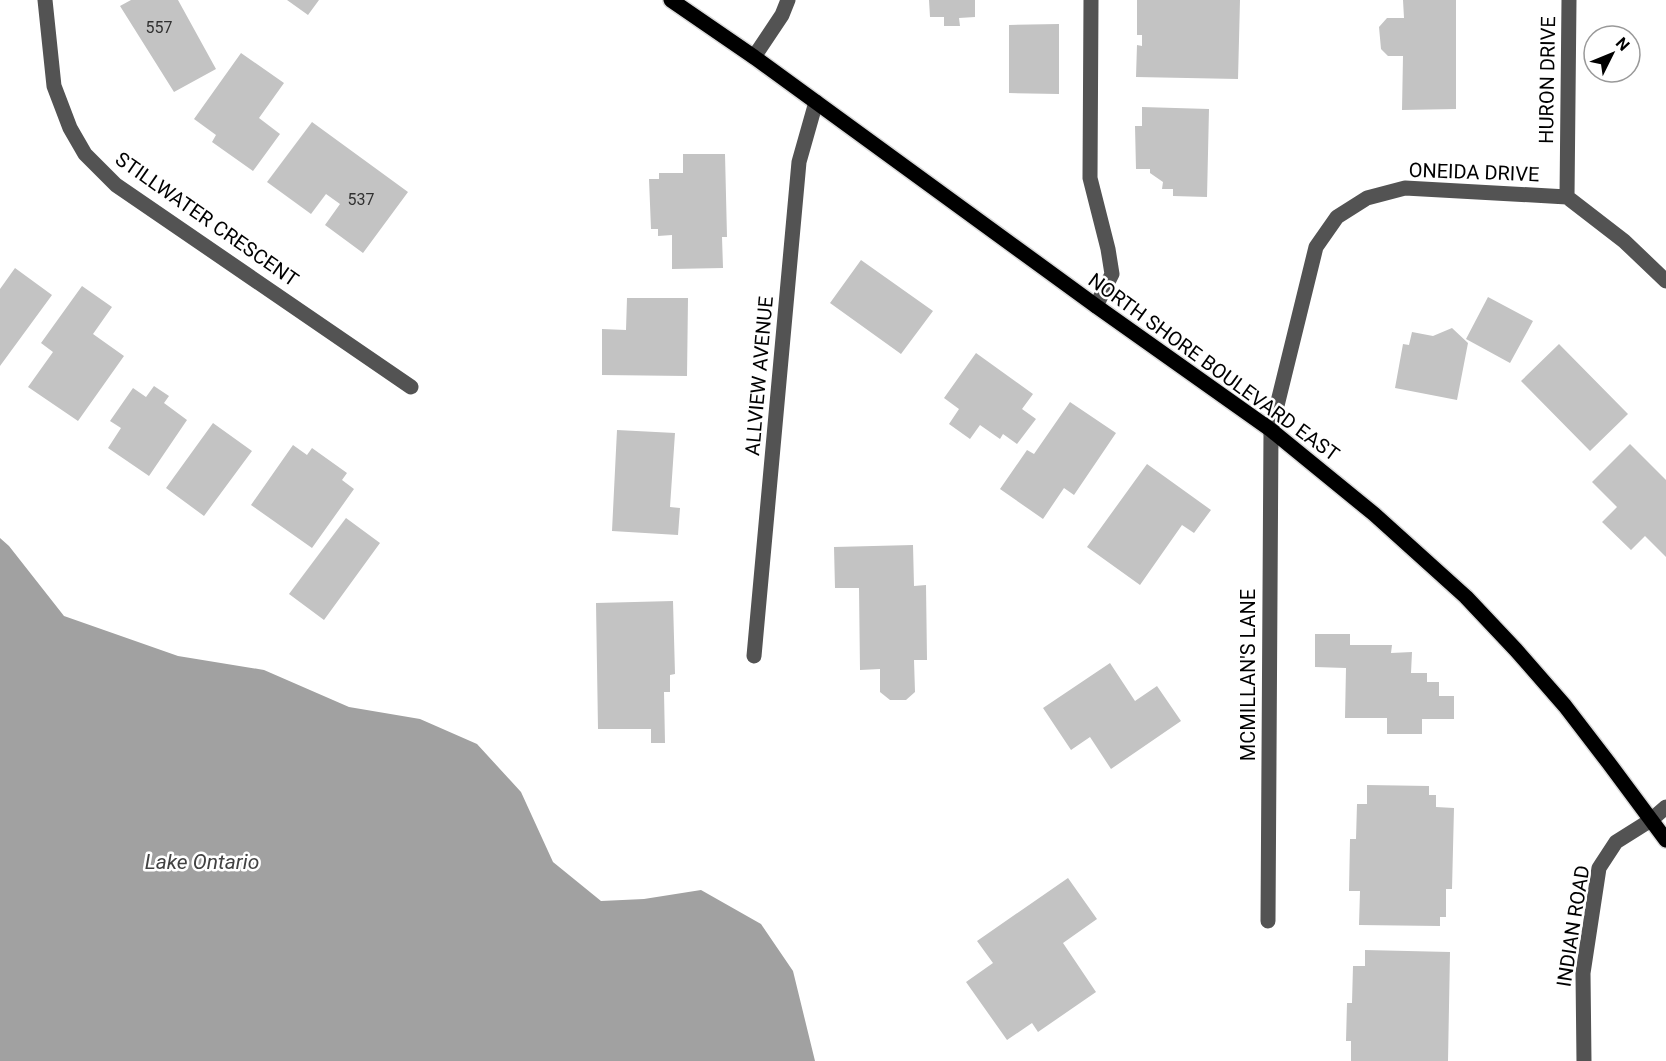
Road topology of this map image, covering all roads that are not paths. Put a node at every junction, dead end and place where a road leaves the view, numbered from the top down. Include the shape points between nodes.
1 (45, 0) edge
2 (671, 0) edge
3 (788, 0) edge
4 (1091, 0) edge
5 (1569, 0) edge
6 (754, 57) junction
7 (816, 102) junction
8 (1567, 198) junction
9 (1666, 281) edge
10 (1096, 306) junction
11 (411, 387) dead end
12 (1271, 430) junction
13 (754, 656) dead end
14 (1666, 807) edge
15 (1651, 820) junction
16 (1666, 840) edge
17 (1268, 921) dead end
18 (1584, 1061) edge

1 - 11 street, STILLWATER CRESCENT via 54,86 84,154 116,185
2 - 6 main road, NORTH SHORE BOULEVARD EAST
3 - 6 street
4 - 10 street via 1090,178 1112,274
5 - 8 street, HURON DRIVE
6 - 7 main road, NORTH SHORE BOULEVARD EAST
7 - 10 main road, NORTH SHORE BOULEVARD EAST
7 - 13 street, ALLVIEW AVENUE via 799,162
8 - 9 street via 1624,241
8 - 12 street, ONEIDA DRIVE via 1405,188 1367,198 1337,217 1316,246
10 - 12 main road, NORTH SHORE BOULEVARD EAST
12 - 15 main road, NORTH SHORE BOULEVARD EAST via 1374,514 1466,597 1565,706
12 - 17 street, MCMILLAN'S LANE
14 - 15 street, INDIAN ROAD
15 - 16 main road, NORTH SHORE BOULEVARD EAST
15 - 18 street, INDIAN ROAD via 1616,843 1599,868 1583,973

